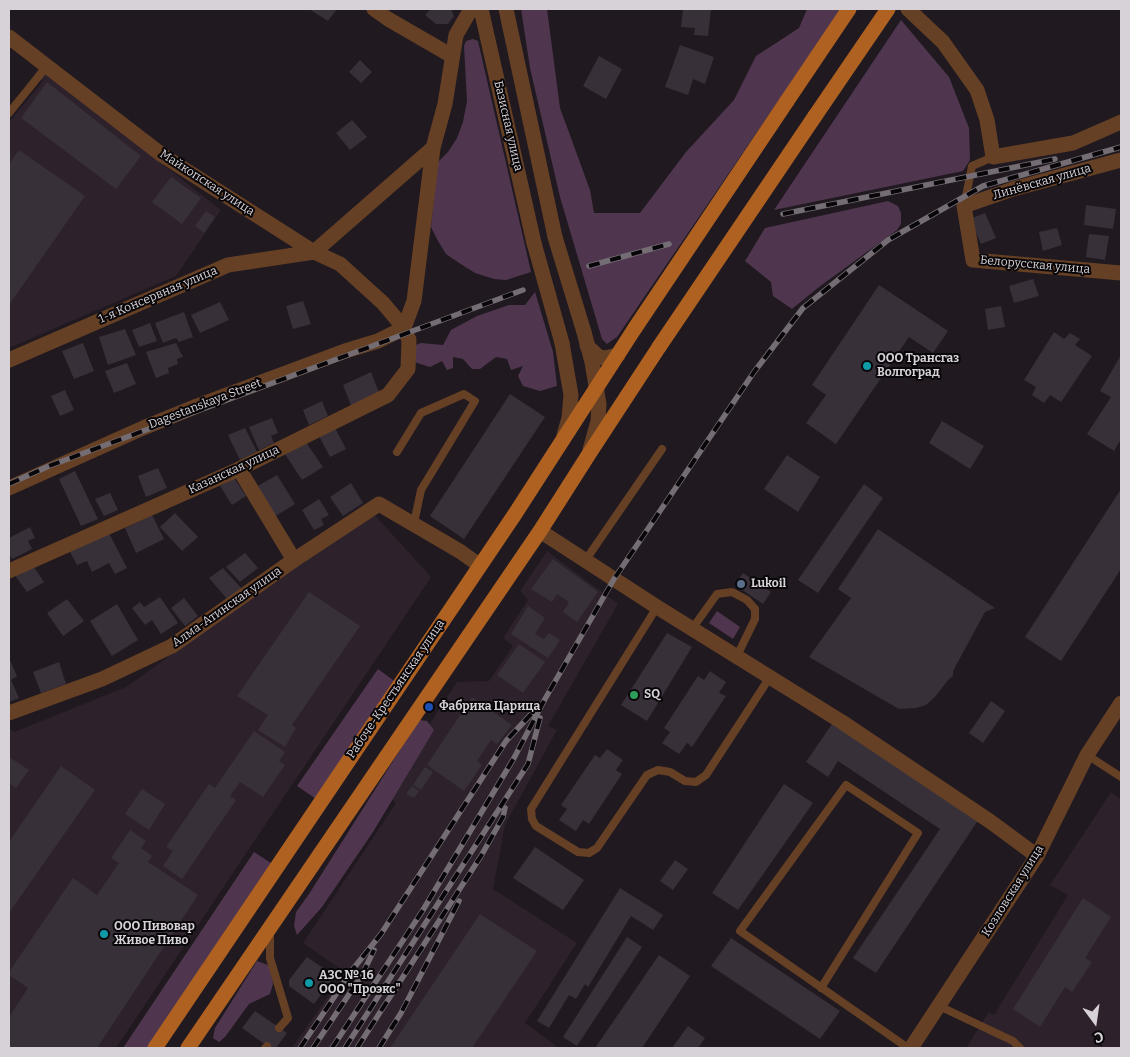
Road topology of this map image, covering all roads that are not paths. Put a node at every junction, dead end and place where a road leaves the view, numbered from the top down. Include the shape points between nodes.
1 (374, 9) edge
2 (471, 9) edge
3 (481, 9) edge
4 (506, 9) edge
5 (849, 9) edge
6 (888, 9) edge
7 (908, 9) edge
8 (9, 37) edge
9 (452, 56) junction
10 (47, 66) junction
11 (9, 113) edge
12 (1121, 122) edge
13 (433, 148) junction
14 (993, 157) junction
15 (1121, 160) edge
16 (964, 206) junction
17 (314, 252) junction
18 (1121, 273) edge
19 (404, 328) junction
20 (585, 339) junction
21 (618, 355) junction
22 (9, 360) edge
23 (597, 389) junction
24 (571, 395) junction
25 (619, 407) junction
26 (591, 410) junction
27 (561, 444) junction
28 (662, 449) dead end
29 (397, 452) dead end
30 (588, 454) junction
31 (239, 469) junction
32 (9, 488) edge
33 (414, 523) junction
34 (540, 531) junction
35 (294, 560) junction
36 (585, 561) junction
37 (479, 565) junction
38 (9, 570) edge
39 (657, 607) junction
40 (692, 629) junction
41 (737, 656) junction
42 (770, 677) junction
43 (1121, 703) edge
44 (9, 713) edge
45 (1087, 755) junction
46 (1121, 777) edge
47 (1037, 856) junction
48 (270, 926) junction
49 (821, 988) junction
50 (939, 1006) junction
51 (279, 1028) dead end
52 (155, 1048) edge
53 (188, 1048) edge
54 (909, 1048) edge
55 (1020, 1048) edge

1 - 9 street
2 - 9 street via 456,35
3 - 24 street, Базисная улица, bridge via 534,243 562,343
4 - 20 street, Базисная улица, bridge via 555,237
5 - 21 main road, Рабоче-Крестьянская улица, bridge
6 - 25 main road, bridge
7 - 14 street via 943,42 977,90 987,120
8 - 10 street, Майкопская улица
9 - 13 street via 445,104
10 - 11 lane
10 - 17 street, Майкопская улица via 162,155
12 - 14 street via 1073,143
13 - 17 street
13 - 19 street via 414,301
14 - 16 lane via 972,166
15 - 16 street, Линёвская улица via 1013,189
16 - 18 street, Белорусская улица via 973,260
17 - 19 street, Майкопская улица via 340,264 383,303
17 - 22 street, 1-я Консервная улица via 228,265
19 - 31 street, Казанская улица via 409,340 408,369 388,395
19 - 32 street, Dagestanskaya Street via 378,341 179,414
20 - 21 street via 599,357
20 - 23 street, Базисная улица
21 - 23 main road, Рабоче-Крестьянская улица
23 - 26 main road, Рабоче-Крестьянская улица
24 - 26 street via 576,403
24 - 27 street, Базисная улица via 569,418
25 - 26 street
25 - 30 main road
26 - 27 main road, Рабоче-Крестьянская улица
26 - 30 street via 598,421
27 - 37 main road, Рабоче-Крестьянская улица
28 - 36 lane
29 - 33 lane via 421,413 464,394 475,401 421,490
30 - 34 main road
31 - 35 street
31 - 38 street, Казанская улица
33 - 35 street, Алма-Атинская улица via 379,504
33 - 37 street
34 - 36 street
34 - 48 main road
35 - 44 street, Алма-Атинская улица via 172,646 102,679
36 - 39 street
37 - 52 main road, Рабоче-Крестьянская улица
39 - 40 street
39 - 42 lane via 531,809 536,826 578,852 589,853 597,848 646,775 658,770 696,782 706,775
40 - 41 street
40 - 41 lane via 717,594 732,592 747,600 755,609 755,619
41 - 42 street
42 - 47 street via 842,722
43 - 45 street, Козловская улица
45 - 46 lane
45 - 47 street, Козловская улица
47 - 50 street, Козловская улица
48 - 51 lane via 270,958 288,1018
48 - 53 main road
49 - 49 lane via 918,833 846,785 740,931
49 - 54 lane
50 - 54 street, Козловская улица
50 - 55 lane via 1013,1041

